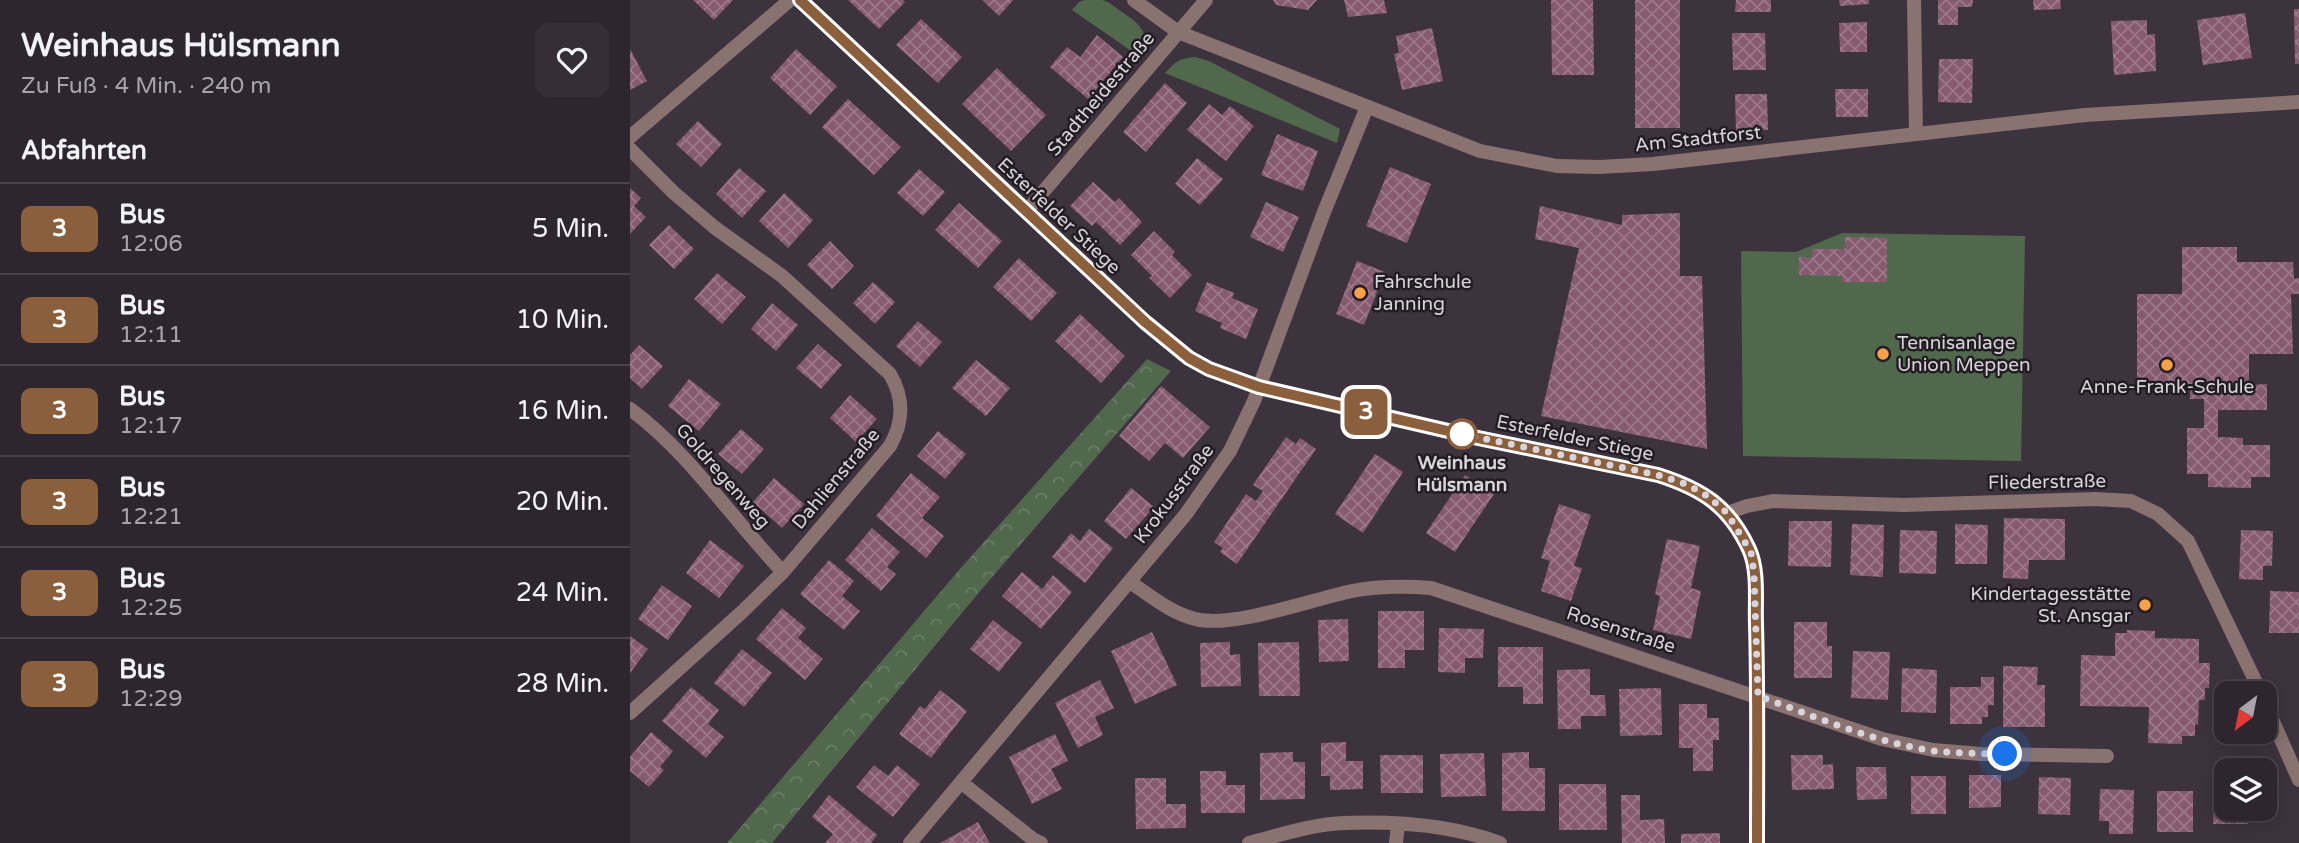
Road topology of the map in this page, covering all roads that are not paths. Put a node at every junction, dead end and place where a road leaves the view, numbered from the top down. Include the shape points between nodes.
1 (790, 0) edge
2 (799, 0) edge
3 (1133, 0) edge
4 (1206, 0) edge
5 (1914, 0) edge
6 (1178, 32) junction
7 (2299, 102) edge
8 (1367, 107) junction
9 (1916, 134) junction
10 (630, 137) edge
11 (630, 149) edge
12 (1027, 212) junction
13 (1259, 387) junction
14 (630, 409) edge
15 (1727, 513) junction
16 (783, 572) junction
17 (1130, 582) junction
18 (2255, 681) edge
19 (1758, 696) junction
20 (630, 713) edge
21 (2277, 730) edge
22 (2107, 755) dead end
23 (2299, 779) edge
24 (961, 783) junction
25 (1398, 825) junction
26 (909, 843) edge
27 (1041, 843) edge
28 (1249, 843) edge
29 (1396, 843) edge
30 (1500, 843) edge
31 (1757, 843) edge

1 - 10 street
2 - 12 street, Esterfelder Stiege
3 - 6 street, Am Stadtforst
4 - 6 street, Stadtheidestraße
5 - 9 street
6 - 8 street, Am Stadtforst
6 - 12 street, Stadtheidestraße
7 - 9 street, Am Stadtforst via 2085,115
8 - 9 street, Am Stadtforst via 1480,151 1557,166 1653,164
8 - 13 street, Krokusstraße
11 - 16 street, Dahlienstraße via 714,227 816,305 890,374 898,388 902,403 899,431 890,446
12 - 13 street, Esterfelder Stiege via 1172,345 1209,369
13 - 15 street, Esterfelder Stiege via 1658,475 1686,484
13 - 17 street, Krokusstraße via 1230,452
14 - 16 street, Goldregenweg via 691,463
15 - 18 street, Fliederstraße via 1773,501 1904,505 2130,501 2158,514 2188,541
15 - 19 street, Esterfelder Stiege via 1751,552
16 - 20 street, Dahlienstraße
17 - 19 street, Rosenstraße via 1174,611 1200,620 1228,620 1354,591 1432,588
17 - 24 street, Krokusstraße
19 - 22 street, Rosenstraße via 1882,739 1933,750
19 - 31 street, Esterfelder Stiege
21 - 23 street
24 - 26 street, Krokusstraße
24 - 27 street
25 - 28 street via 1343,823
25 - 29 street
25 - 30 street via 1433,827

